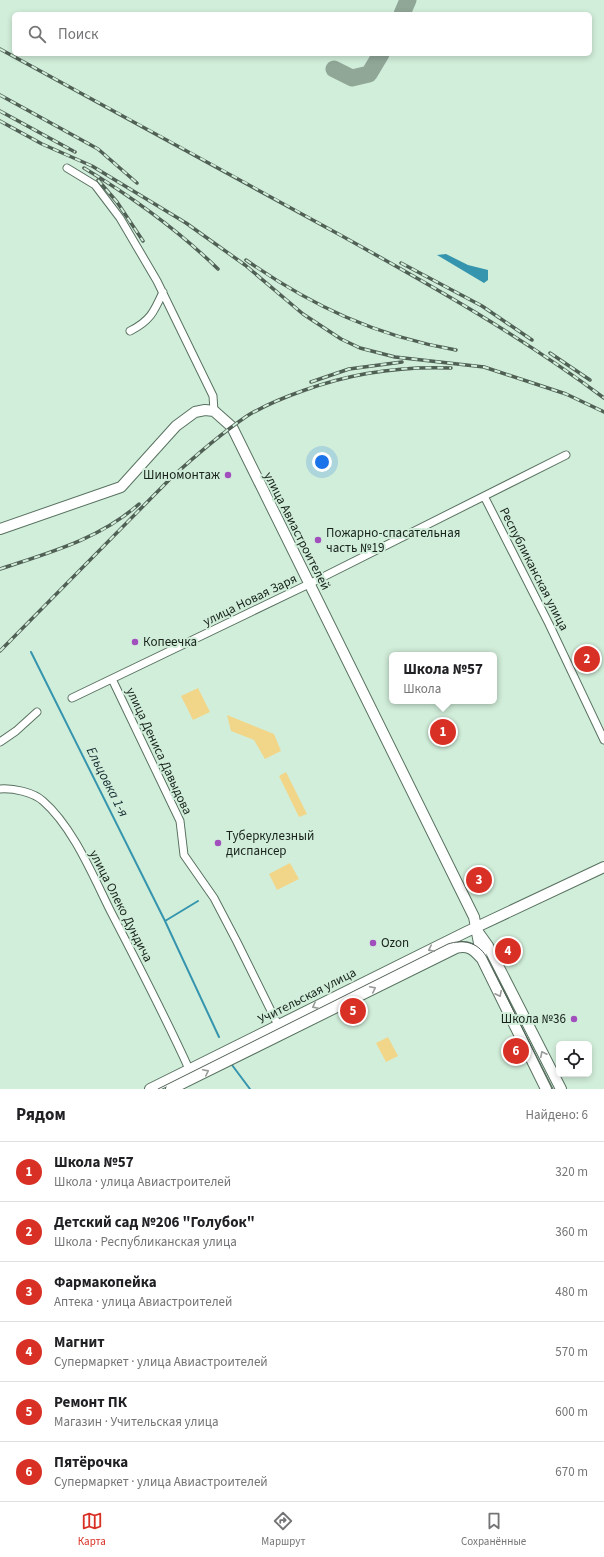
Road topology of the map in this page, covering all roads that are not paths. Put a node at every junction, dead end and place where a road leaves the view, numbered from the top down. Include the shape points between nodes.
1 (67, 168) dead end
2 (163, 292) junction
3 (130, 331) dead end
4 (214, 410) junction
5 (566, 456) dead end
6 (484, 496) junction
7 (0, 529) edge
8 (309, 584) junction
9 (112, 679) junction
10 (72, 698) dead end
11 (37, 712) dead end
12 (604, 740) edge
13 (0, 742) edge
14 (0, 789) edge
15 (604, 867) edge
16 (476, 929) junction
17 (463, 946) junction
18 (482, 959) junction
19 (278, 1025) junction
20 (186, 1079) edge
21 (150, 1089) edge
22 (172, 1089) edge
23 (546, 1089) edge
24 (561, 1089) edge

1 - 2 street via 95,185 120,218
2 - 3 street via 153,314 142,325
2 - 4 street via 213,396
4 - 7 main road via 195,412 176,426 121,487
4 - 8 main road, улица Авиастроителей via 232,427
5 - 6 street, улица Новая Заря
6 - 8 street, улица Новая Заря
6 - 12 street, Республиканская улица
8 - 9 street, улица Новая Заря
8 - 16 main road, улица Авиастроителей via 474,917
9 - 10 street, улица Новая Заря
9 - 19 street, улица Дениса Давыдова via 180,821 184,856 214,898
11 - 13 street
14 - 20 street, улица Олеко Дундича via 24,791 42,800 60,820 103,897
15 - 16 main road, Учительская улица
16 - 17 main road, Учительская улица via 469,942
16 - 18 main road, улица Авиастроителей
16 -> 19 main road, Учительская улица
24 -> 16 main road, улица Авиастроителей via 488,946
17 - 18 main road via 474,949
20 -> 17 main road, Учительская улица
18 -> 23 main road, улица Авиастроителей
19 - 20 main road, Учительская улица
20 - 21 main road, Учительская улица
20 - 22 main road, Учительская улица

